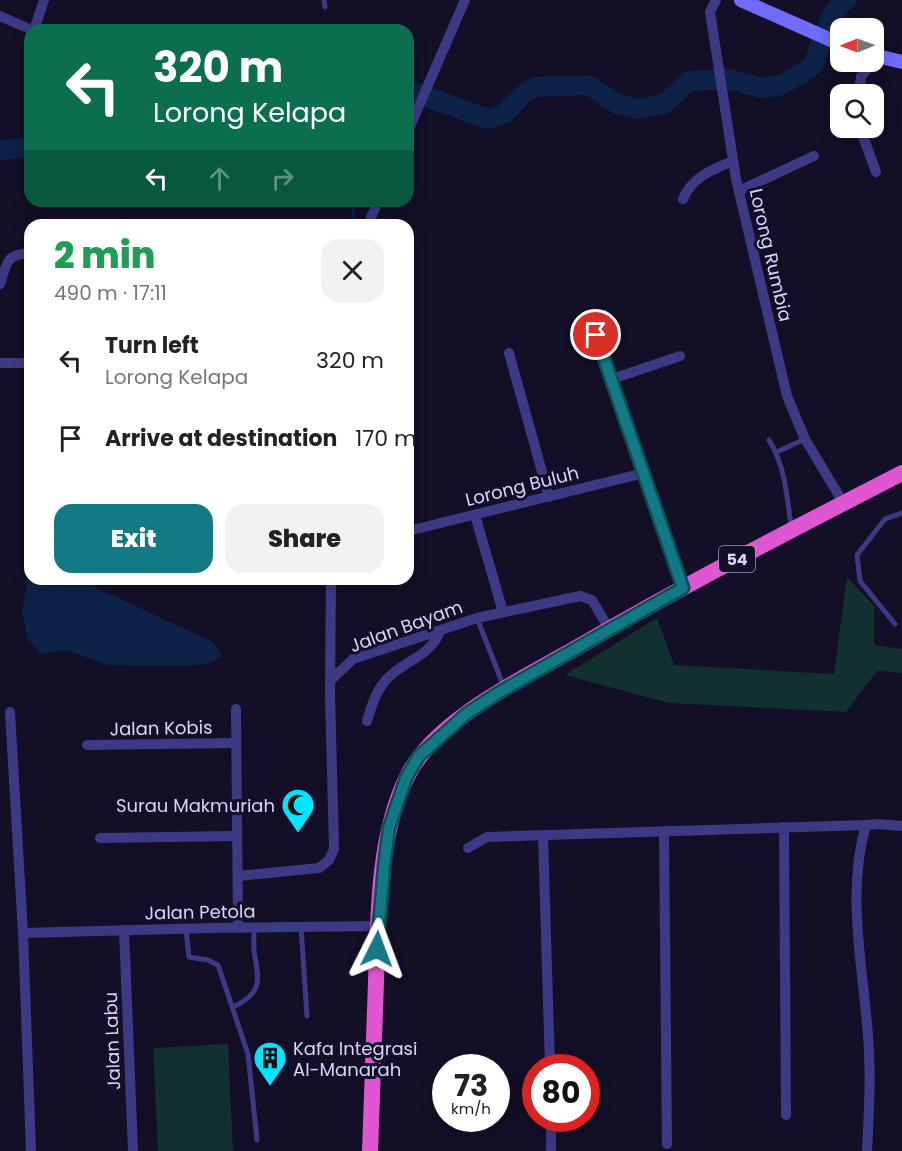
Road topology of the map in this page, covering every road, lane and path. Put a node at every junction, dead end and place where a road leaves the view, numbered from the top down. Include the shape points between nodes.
1 (44, 0) edge
2 (465, 0) edge
3 (716, 0) edge
4 (741, 0) edge
5 (0, 16) edge
6 (35, 24) edge
7 (24, 26) edge
8 (830, 40) edge
9 (884, 58) edge
10 (902, 62) edge
11 (414, 118) edge
12 (864, 138) edge
13 (814, 156) dead end
14 (733, 161) junction
15 (876, 172) dead end
16 (739, 191) junction
17 (683, 200) dead end
18 (24, 254) edge
19 (0, 284) edge
20 (596, 335) dead end
21 (509, 352) dead end
22 (680, 356) dead end
23 (0, 363) edge
24 (24, 363) edge
25 (612, 379) junction
26 (805, 439) junction
27 (769, 440) dead end
28 (777, 452) junction
29 (644, 473) junction
30 (902, 473) edge
31 (549, 497) junction
32 (844, 504) junction
33 (902, 513) edge
34 (475, 515) junction
35 (414, 530) edge
36 (792, 531) junction
37 (331, 585) edge
38 (683, 588) junction
39 (503, 612) junction
40 (477, 618) junction
41 (895, 624) dead end
42 (609, 629) junction
43 (440, 631) junction
44 (331, 680) junction
45 (505, 689) junction
46 (236, 709) dead end
47 (10, 712) dead end
48 (367, 721) dead end
49 (236, 744) junction
50 (87, 745) dead end
51 (866, 825) junction
52 (902, 826) edge
53 (784, 828) junction
54 (664, 831) junction
55 (237, 836) junction
56 (543, 836) junction
57 (100, 838) dead end
58 (468, 848) dead end
59 (238, 876) junction
60 (378, 926) junction
61 (301, 927) junction
62 (186, 928) junction
63 (238, 928) junction
64 (254, 928) junction
65 (124, 930) junction
66 (23, 933) junction
67 (233, 1006) junction
68 (307, 1016) dead end
69 (550, 1054) edge
70 (786, 1115) dead end
71 (551, 1132) edge
72 (257, 1140) dead end
73 (667, 1144) dead end
74 (31, 1151) edge
75 (133, 1151) edge
76 (370, 1151) edge
77 (551, 1151) edge
78 (867, 1151) edge

1 - 6 street
2 - 11 street
3 - 14 street, Lorong Rumbia via 710,12
4 - 8 main road
5 - 7 street
9 - 10 main road
12 - 15 street
13 - 16 street
14 - 16 street, Lorong Rumbia
14 - 17 street via 709,171 688,187
16 - 26 street, Lorong Rumbia via 787,396
18 - 19 street via 10,258
20 - 25 street
21 - 31 street
22 - 25 street
23 - 24 street
25 - 29 street
26 - 28 lane
26 - 32 street, Lorong Rumbia
27 - 28 lane
28 - 36 lane
29 - 31 street, Lorong Buluh
29 - 38 street
30 - 32 highway, 54
31 - 34 street, Lorong Buluh
32 - 36 highway, 54
33 - 41 lane via 885,519 857,555 860,581
34 - 35 street, Lorong Buluh
34 - 39 street
36 - 38 highway, 54
37 - 44 street
38 - 42 highway, 54
39 - 40 street, Jalan Bayam
39 - 42 street, Jalan Bayam via 587,597 597,605
40 - 43 street, Jalan Bayam
40 - 45 lane
42 - 45 highway, 54
43 - 44 street, Jalan Bayam via 353,659
43 - 48 street via 424,654 392,674 380,687
44 - 59 street via 334,849 330,860 319,868
45 - 60 highway, 54 via 466,714 435,741 419,756 406,778 389,828
46 - 49 street
47 - 66 street
49 - 50 street, Jalan Kobis
49 - 55 street
51 - 52 street
51 - 53 street
51 - 78 street via 859,848 858,909 868,1036
53 - 54 street
53 - 70 street
54 - 56 street
54 - 73 street
55 - 57 street
55 - 59 street
56 - 58 street via 487,837
56 - 69 street
59 - 63 street
60 - 61 street, Jalan Petola
60 - 76 highway, 54
61 - 64 street, Jalan Petola
61 - 68 lane
62 - 63 street, Jalan Petola
62 - 65 street, Jalan Petola
62 - 67 lane via 189,957 218,965
63 - 64 street, Jalan Petola
64 - 67 lane via 258,986
65 - 66 street, Jalan Petola
65 - 75 street, Jalan Labu
66 - 74 street
67 - 72 lane via 248,1053
71 - 77 street

